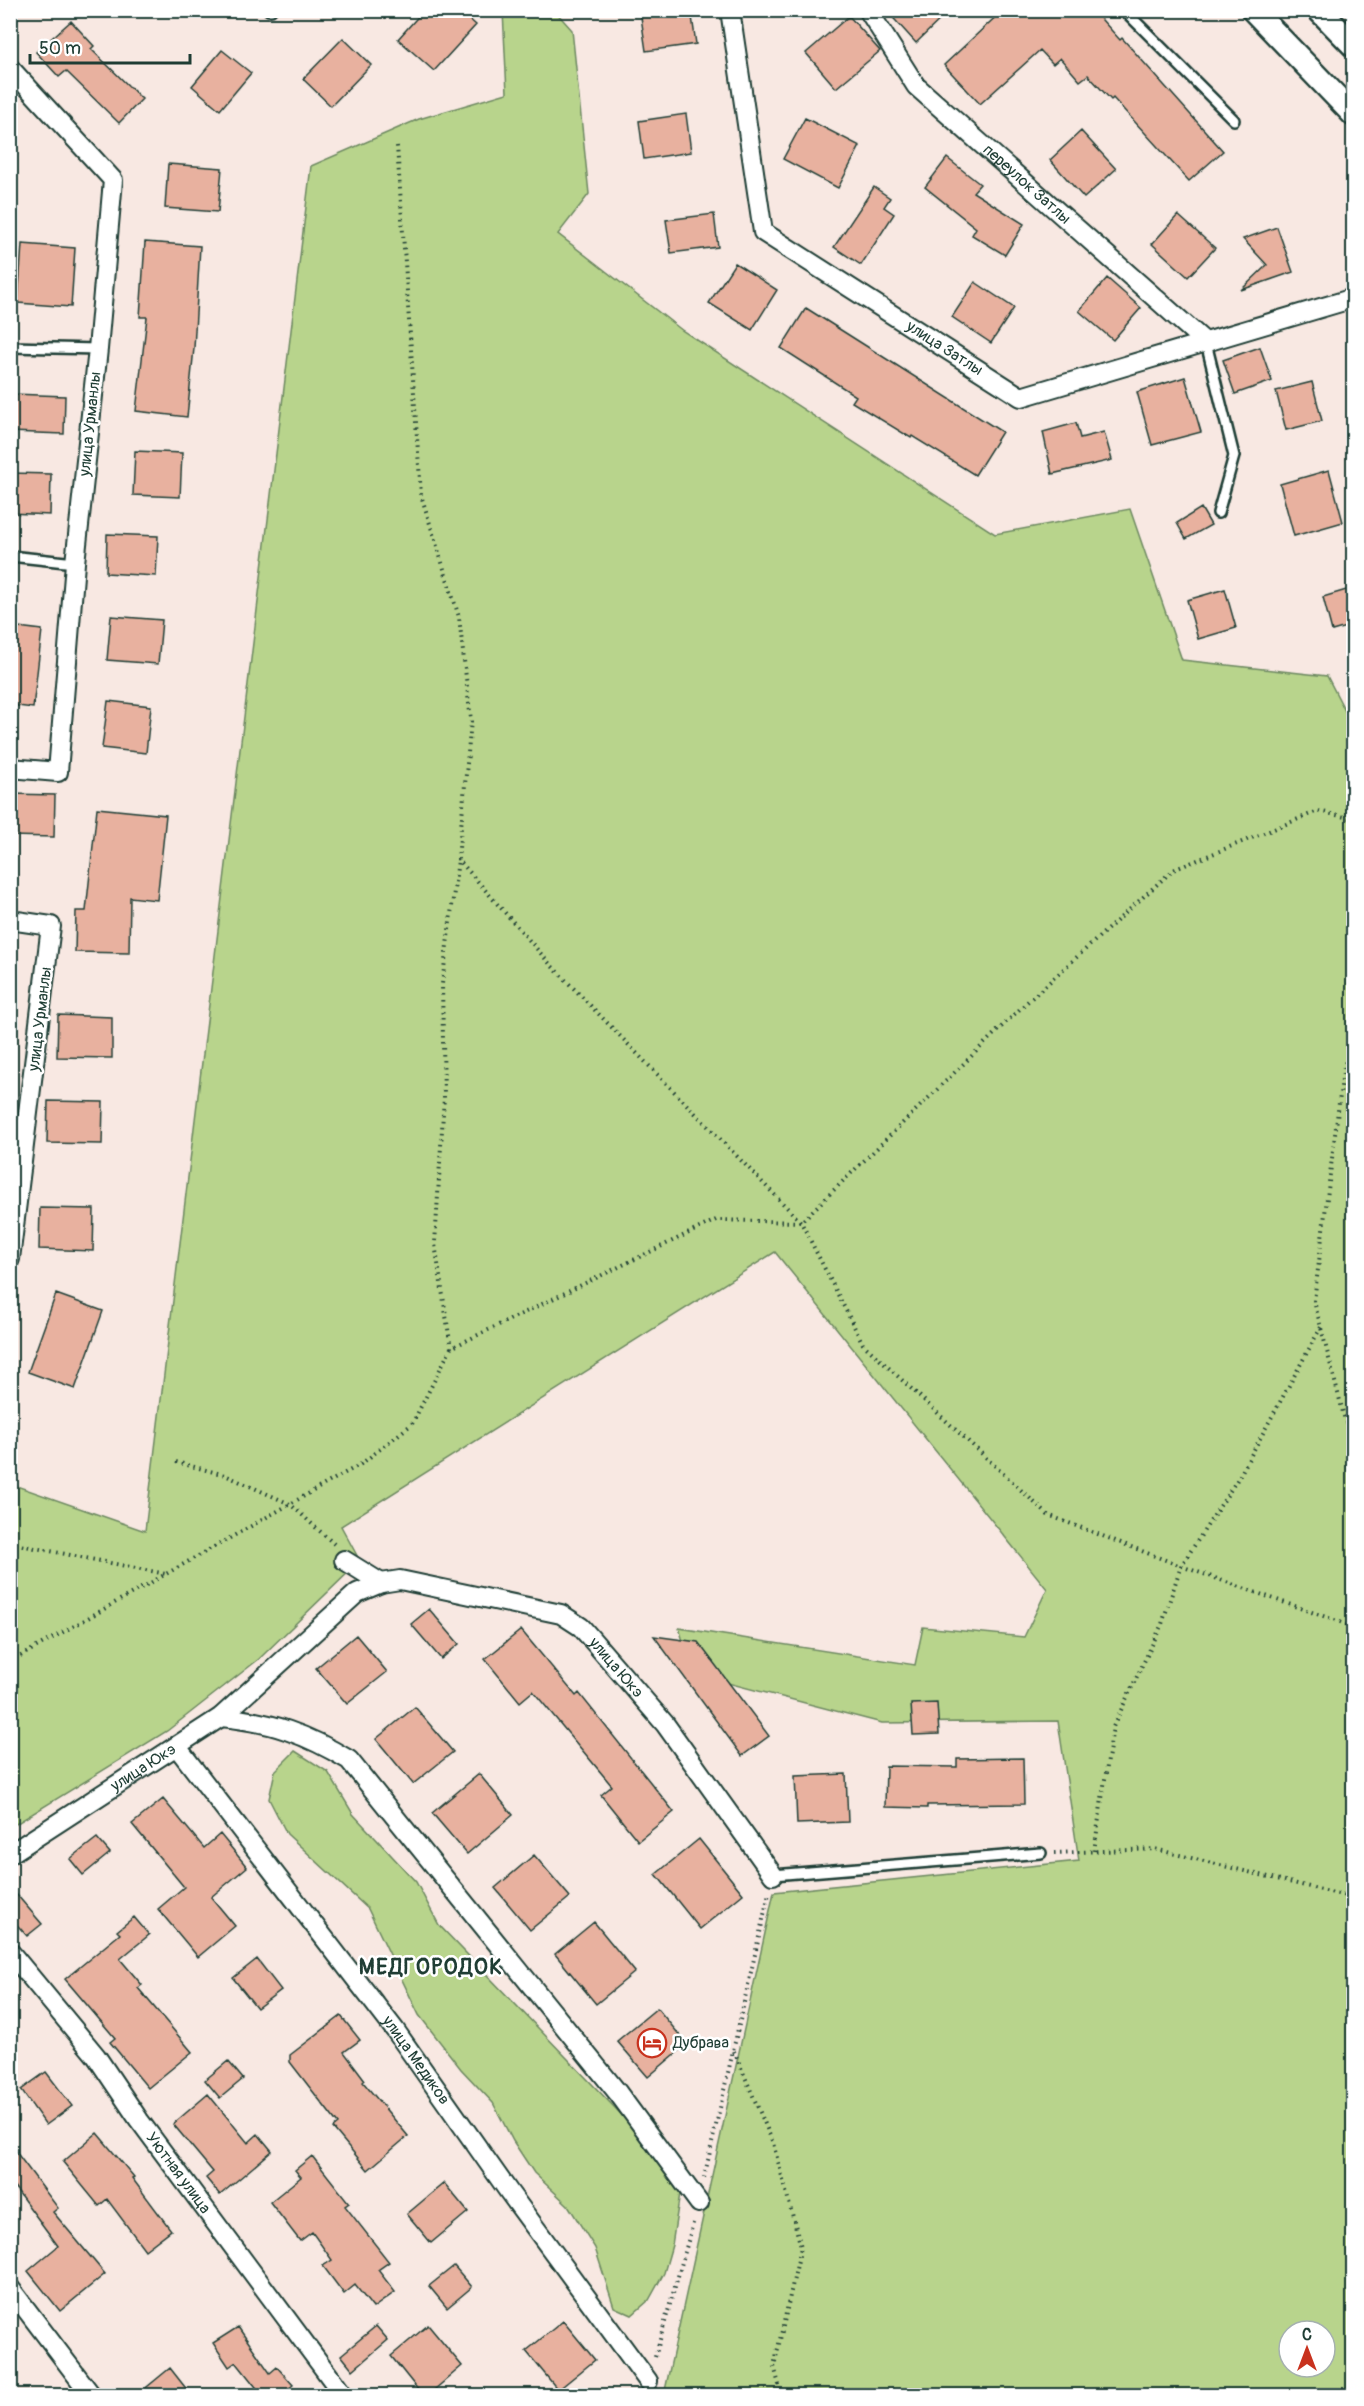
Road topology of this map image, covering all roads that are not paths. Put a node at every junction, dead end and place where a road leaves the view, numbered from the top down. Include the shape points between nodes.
1 (730, 10) edge
2 (868, 10) edge
3 (1124, 10) edge
4 (1253, 10) edge
5 (1319, 10) edge
6 (1353, 46) edge
7 (10, 68) edge
8 (1353, 115) edge
9 (1234, 120) dead end
10 (1353, 298) edge
11 (1206, 343) junction
12 (10, 347) edge
13 (98, 349) junction
14 (1218, 513) dead end
15 (10, 556) edge
16 (75, 563) junction
17 (10, 768) edge
18 (10, 920) edge
19 (10, 1260) edge
20 (344, 1560) road end
21 (381, 1582) junction
22 (221, 1717) junction
23 (177, 1747) junction
24 (1041, 1853) road end
25 (10, 1854) edge
26 (773, 1875) joint
27 (10, 1952) edge
28 (699, 2204) road end
29 (10, 2288) edge
30 (648, 2381) road end
31 (92, 2396) edge
32 (344, 2396) edge

1 - 11 street, улица Затлы via 763,232 1021,397
2 - 11 street, переулок Затлы via 916,86
3 - 9 lane
4 - 8 street
5 - 6 street
7 - 13 street, улица Урманлы via 113,180
10 - 11 street, улица Затлы
11 - 14 lane via 1234,456
12 - 13 lane
13 - 16 street, улица Урманлы
15 - 16 lane
16 - 17 street, улица Урманлы via 58,772
18 - 19 street, улица Урманлы via 51,926
20 - 21 street
21 - 22 street, улица Юкэ via 357,1593
21 - 26 street, улица Юкэ via 400,1580 561,1614 581,1626 665,1724
22 - 23 street, улица Юкэ
22 - 28 street via 258,1721 317,1741 349,1760 618,2093
23 - 25 street, улица Юкэ
23 - 30 street, улица Медиков via 395,2030
24 - 26 lane
27 - 32 street, Уютная улица via 96,2056
29 - 31 street

